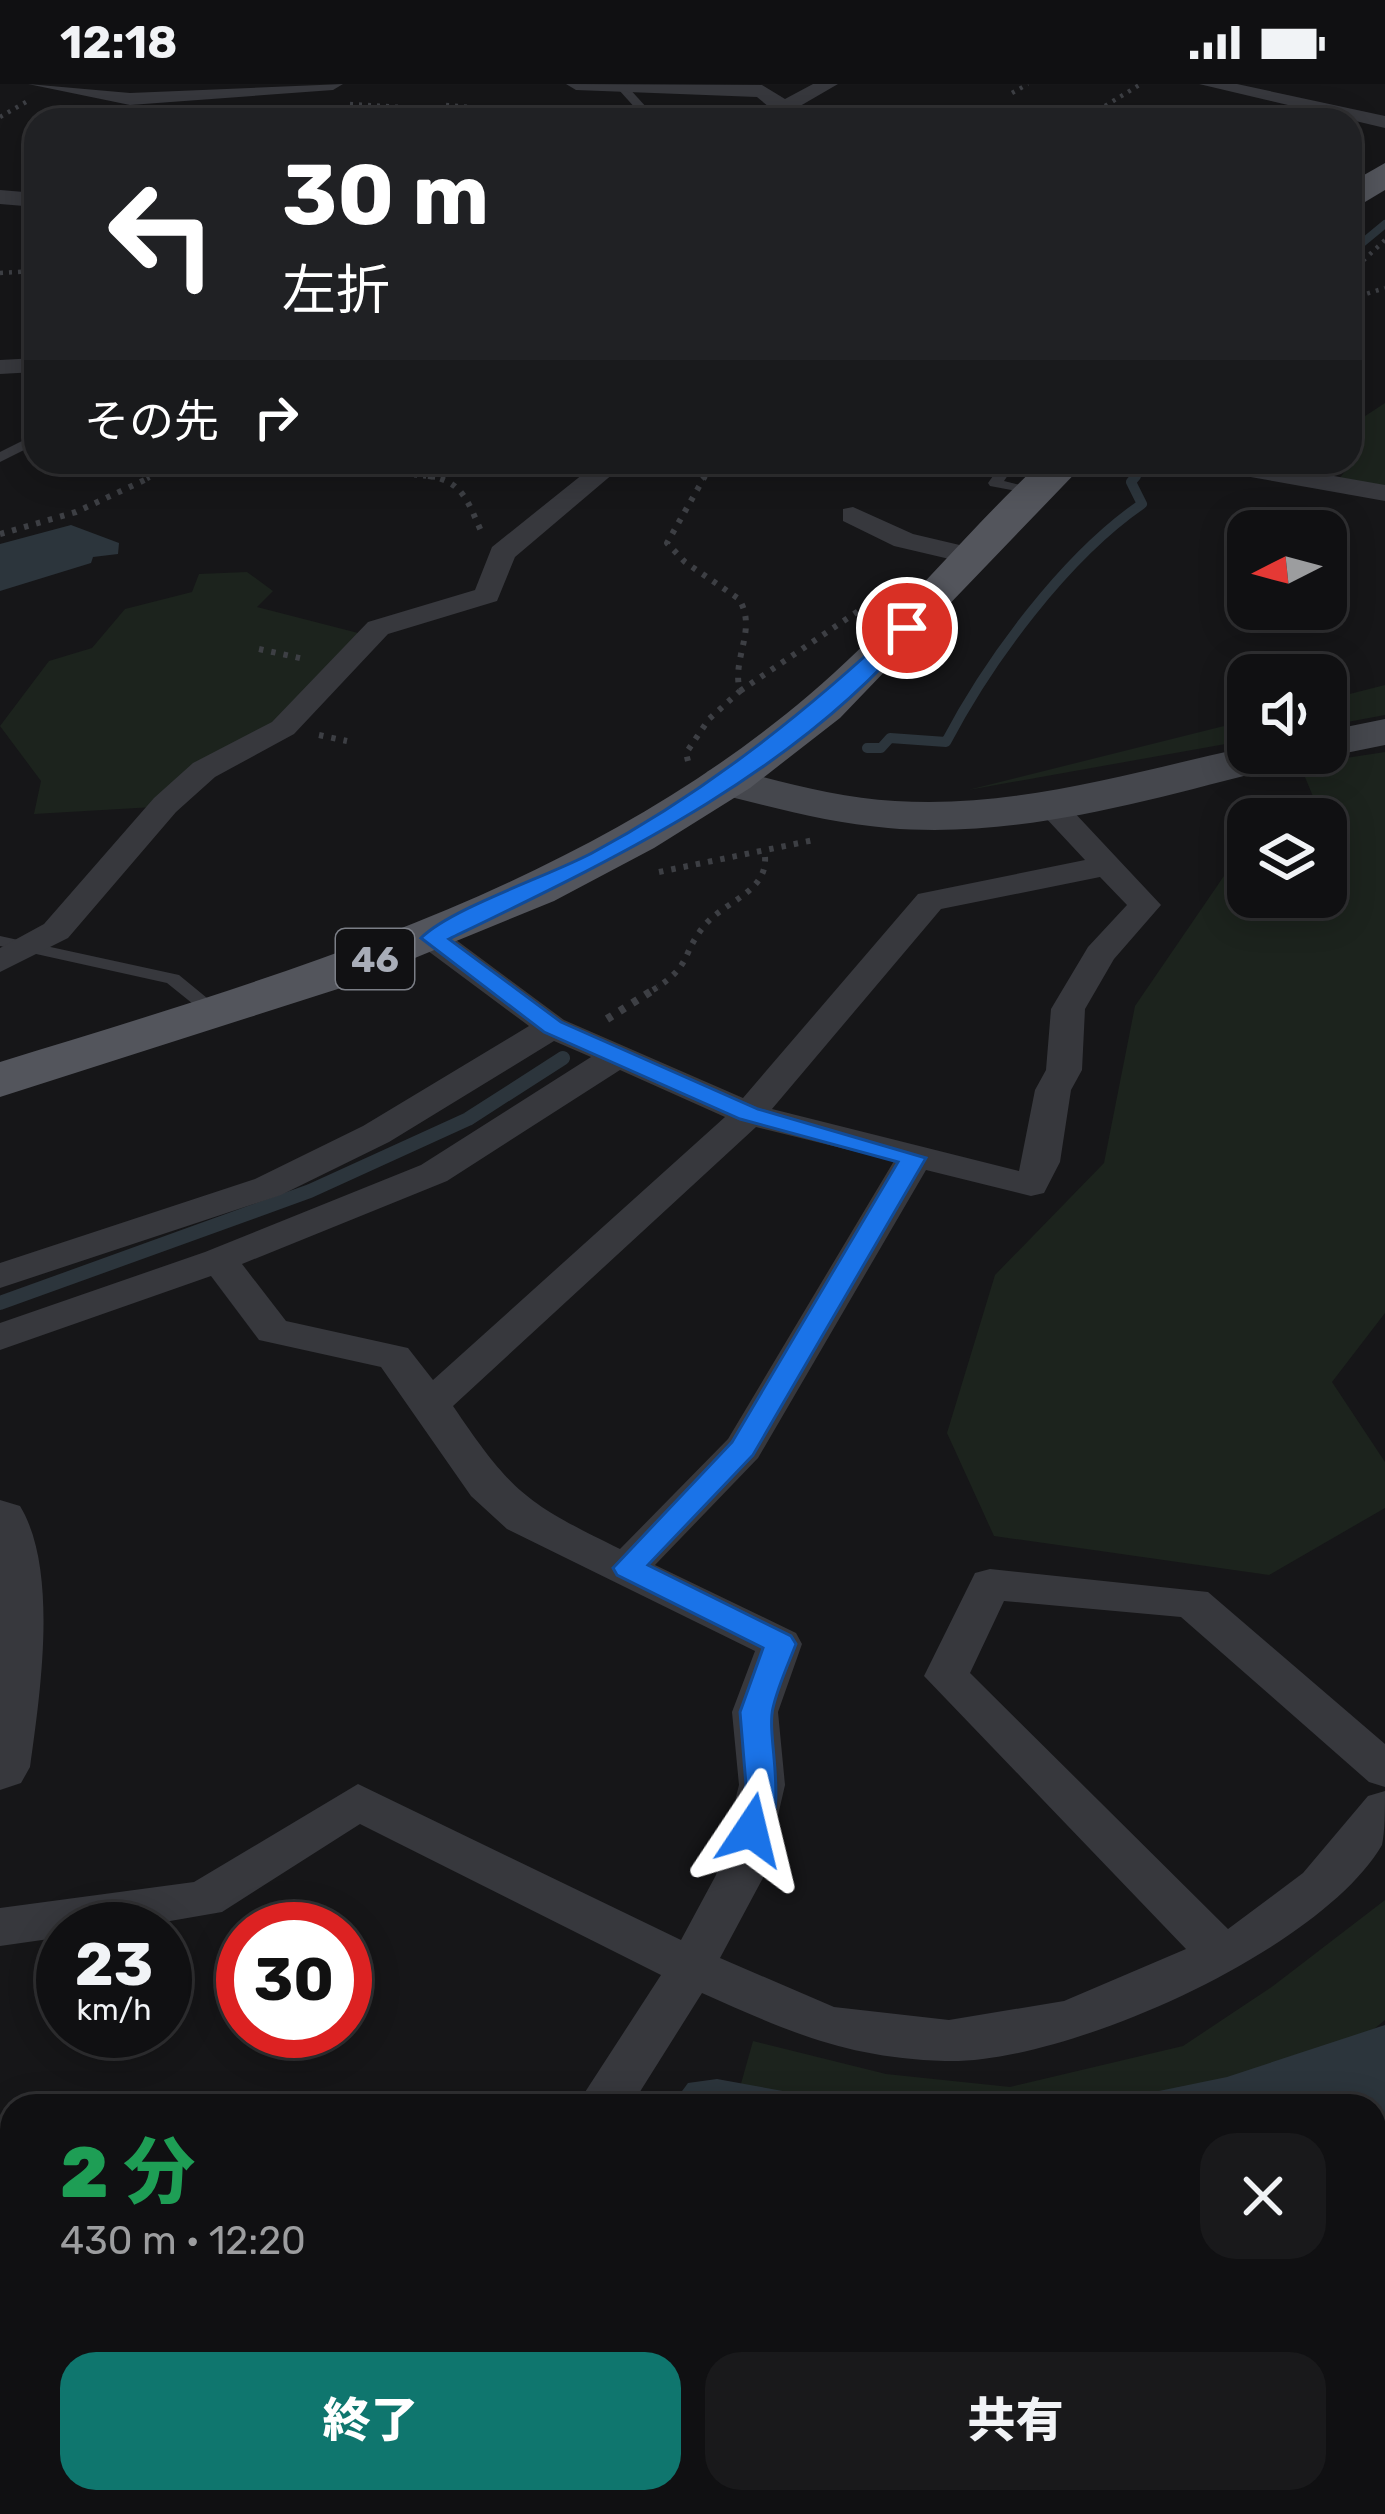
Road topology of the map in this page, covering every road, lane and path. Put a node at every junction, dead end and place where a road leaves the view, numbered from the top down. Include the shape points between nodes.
1 (333, 84) edge
2 (577, 84) edge
3 (828, 84) edge
4 (1028, 84) edge
5 (1141, 84) edge
6 (1209, 84) edge
7 (1283, 84) edge
8 (55, 86) edge
9 (623, 88) junction
10 (765, 88) edge
11 (203, 90) edge
12 (1012, 93) dead end
13 (344, 104) dead end
14 (1254, 104) junction
15 (781, 106) junction
16 (375, 108) edge
17 (451, 108) edge
18 (500, 108) edge
19 (641, 108) edge
20 (778, 108) edge
21 (1102, 108) edge
22 (1283, 108) edge
23 (1385, 240) edge
24 (1362, 262) edge
25 (149, 474) edge
26 (410, 474) edge
27 (599, 474) edge
28 (707, 474) edge
29 (1035, 474) edge
30 (1278, 474) edge
31 (1385, 493) edge
32 (853, 515) dead end
33 (0, 534) edge
34 (517, 542) junction
35 (975, 557) junction
36 (874, 600) dead end
37 (740, 691) junction
38 (1385, 732) edge
39 (1347, 740) edge
40 (1227, 764) edge
41 (728, 778) junction
42 (1046, 801) junction
43 (830, 837) dead end
44 (764, 850) junction
45 (1112, 865) junction
46 (646, 874) dead end
47 (432, 938) junction
48 (15, 944) edge
49 (0, 962) edge
50 (215, 1012) junction
51 (584, 1041) junction
52 (0, 1080) edge
53 (749, 1114) junction
54 (914, 1158) junction
55 (219, 1259) junction
56 (0, 1276) edge
57 (0, 1336) edge
58 (431, 1404) junction
59 (0, 1519) edge
60 (628, 1568) junction
61 (0, 1767) edge
62 (1385, 1770) edge
63 (1385, 1809) edge
64 (0, 1928) edge
65 (1223, 1955) junction
66 (693, 1968) junction
67 (610, 2094) edge

1 - 11 street
2 - 9 street
3 - 15 street
4 - 12 path
5 - 21 path
6 - 14 street
7 - 14 street
8 - 11 street via 108,99
9 - 10 street
9 - 19 lane
10 - 15 street
13 - 16 path
14 - 22 street
15 - 20 street
17 - 18 path
23 - 24 path
25 - 33 path via 76,512
26 - 34 path via 447,478 464,492 483,538
27 - 34 street
28 - 37 path via 667,544 746,610
29 - 35 main road, 46
30 - 31 street
32 - 35 street via 914,543
34 - 48 street via 502,554 487,595 378,628 283,728 204,770 100,874 56,931
35 - 41 main road, 46 via 821,709
36 - 37 path
37 - 41 path via 686,753 687,761
38 - 39 main road
40 - 42 main road
41 - 42 main road via 859,812 916,816
41 - 47 main road, 46 via 602,857
42 - 45 street
43 - 44 path
44 - 46 path
44 - 51 path via 757,884 704,926 682,972
45 - 53 street via 930,901
45 - 54 street via 1145,905 1100,954 1068,1009 1064,1070 1031,1185
47 - 50 main road, 46
47 - 51 street
48 - 49 street
48 - 50 lane via 173,979
50 - 52 main road, 46
51 - 53 street
51 - 55 street via 434,1172
51 - 56 street via 268,1187
53 - 54 street
53 - 58 street
54 - 60 street via 743,1448
55 - 57 street
55 - 58 street via 273,1331 394,1357
58 - 60 street via 486,1486 522,1520
59 - 61 street via 13,1593
60 - 66 street via 780,1644 755,1712 762,1785 740,1876
62 - 65 street via 1193,1603 990,1584 946,1676
63 - 65 street via 1320,1886
64 - 66 street via 205,1899 358,1802
65 - 66 street via 1070,2020 949,2041 829,2027
66 - 67 street

